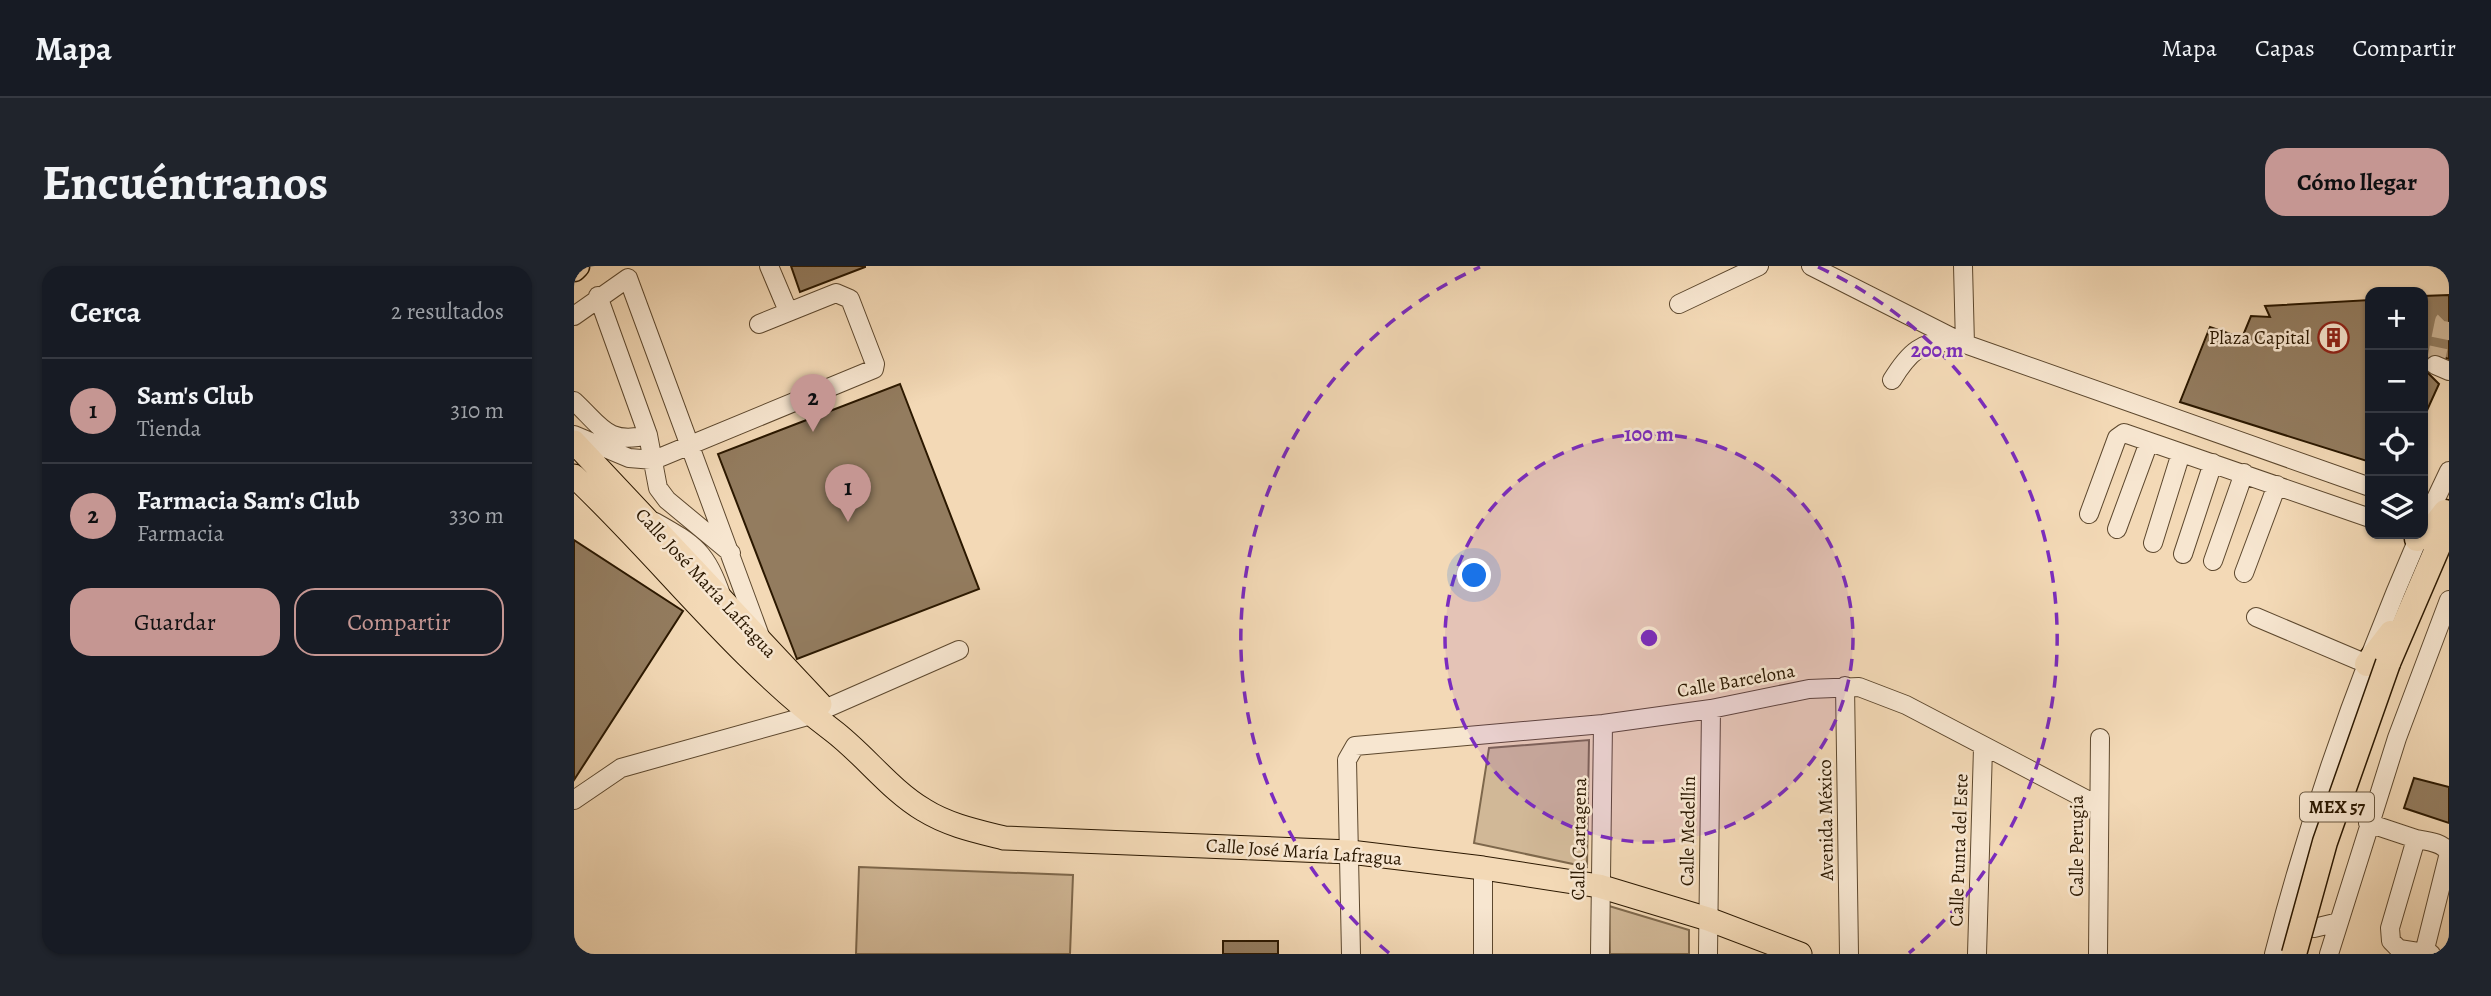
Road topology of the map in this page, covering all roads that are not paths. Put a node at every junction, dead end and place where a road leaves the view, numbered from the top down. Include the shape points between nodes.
1 (769, 266) edge
2 (1759, 266) edge
3 (1811, 266) edge
4 (1963, 266) edge
5 (628, 271) edge
6 (598, 296) junction
7 (574, 304) edge
8 (1679, 304) dead end
9 (788, 312) junction
10 (574, 316) edge
11 (759, 324) dead end
12 (1965, 344) junction
13 (1892, 380) dead end
14 (574, 401) edge
15 (574, 435) edge
16 (648, 435) junction
17 (574, 442) edge
18 (2149, 442) junction
19 (691, 447) junction
20 (2181, 453) junction
21 (591, 460) junction
22 (654, 460) junction
23 (2213, 463) junction
24 (2449, 471) edge
25 (2244, 473) junction
26 (574, 476) edge
27 (2277, 485) junction
28 (2365, 485) edge
29 (611, 511) junction
30 (2438, 511) edge
31 (2089, 514) dead end
32 (2365, 516) edge
33 (2117, 529) dead end
34 (2428, 531) edge
35 (2415, 539) edge
36 (2153, 543) dead end
37 (731, 553) junction
38 (2183, 554) dead end
39 (2213, 561) dead end
40 (2449, 564) edge
41 (2244, 573) dead end
42 (2447, 611) edge
43 (2256, 617) dead end
44 (763, 644) junction
45 (959, 650) dead end
46 (2385, 666) junction
47 (1845, 686) junction
48 (1711, 709) junction
49 (822, 717) junction
50 (1603, 724) junction
51 (2100, 738) dead end
52 (1983, 748) junction
53 (574, 800) edge
54 (2097, 805) junction
55 (2368, 823) junction
56 (2416, 839) junction
57 (1350, 852) junction
58 (1483, 868) junction
59 (1599, 886) junction
60 (2288, 897) junction
61 (1708, 919) junction
62 (2339, 922) junction
63 (2427, 953) edge
64 (1351, 954) edge
65 (1483, 954) edge
66 (1600, 954) edge
67 (1708, 954) edge
68 (1800, 954) edge
69 (1849, 954) edge
70 (1977, 954) edge
71 (2098, 954) edge
72 (2274, 954) edge
73 (2294, 954) edge
74 (2311, 954) edge
75 (2329, 954) edge

1 - 9 street
2 - 8 street
3 - 12 street
4 - 12 street
5 - 6 street
5 - 7 street
5 - 19 street
6 - 10 street
6 - 16 street
9 - 11 street
9 - 19 street via 836,293 848,296 874,369
12 - 13 street via 1940,341 1918,347 1906,356
12 - 28 street
14 - 16 street via 611,436 621,440
15 - 22 street via 629,458
16 - 22 street
17 - 21 main road, Calle José María Lafragua
18 - 20 street
18 - 31 street via 2129,434 2117,438
18 - 33 street
19 - 22 street
19 - 37 street
20 - 23 street
20 - 36 street
21 - 29 main road via 596,484
21 - 44 main road, Calle José María Lafragua
22 - 37 street via 654,480 667,500
23 - 25 street
23 - 38 street
24 - 30 street
25 - 27 street
25 - 39 street
26 - 29 main road, Calle José María Lafragua
27 - 32 street
27 - 41 street
29 - 49 main road, Calle José María Lafragua via 710,620
30 - 34 highway
30 - 46 highway, MEX 57 via 2413,604
35 - 46 street
37 - 44 street
40 - 46 highway, MEX 57
42 - 55 street
43 - 46 street
44 - 49 main road, Calle José María Lafragua
45 - 49 street
46 - 60 street via 2304,840
46 - 73 highway, MEX 57, bridge via 2325,842
46 - 74 highway, MEX 57
47 - 48 street, Calle Barcelona
47 - 52 street, Calle Barcelona via 1874,690
47 - 69 street, Avenida México
48 - 50 street, Calle Barcelona
48 - 61 street, Calle Medellín
49 - 53 street via 621,768
49 - 57 main road, Calle José María Lafragua via 923,810 962,828 1004,838
50 - 57 street, Calle Barcelona via 1355,746 1347,760
50 - 59 street, Calle Cartagena
51 - 54 street, Calle Perugia
52 - 54 street, Calle Barcelona
52 - 70 street, Calle Punta del Este
54 - 71 street, Calle Perugia
55 - 56 street
55 - 62 street
56 - 63 street via 2434,842 2449,853
56 - 63 street via 2390,935 2399,949
57 - 58 main road, Calle José María Lafragua
57 - 64 street
58 - 59 main road, Calle José María Lafragua
58 - 65 street
59 - 61 main road, Calle José María Lafragua
59 - 66 street, Calle Cartagena
60 - 62 street via 2298,922 2314,928
60 - 72 street
61 - 67 street, Calle Medellín
61 - 68 main road, Calle José María Lafragua
62 - 75 street

